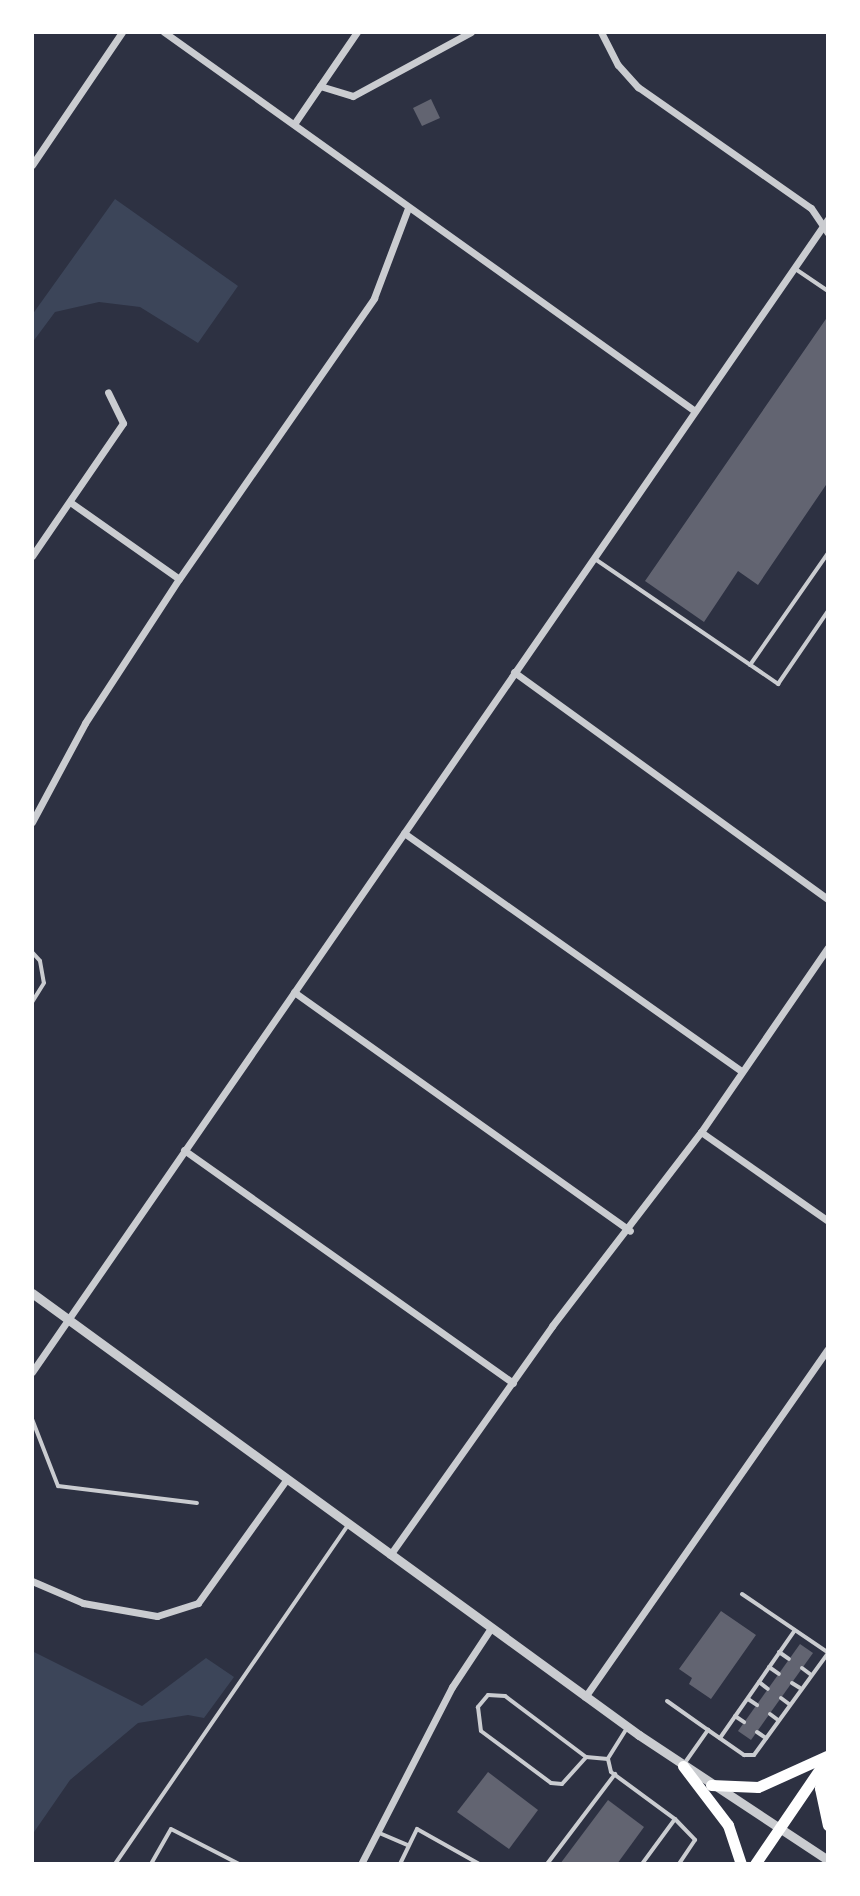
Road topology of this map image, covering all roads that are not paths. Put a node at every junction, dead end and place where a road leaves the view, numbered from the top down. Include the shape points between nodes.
1 (122, 32) edge
2 (164, 32) edge
3 (357, 32) edge
4 (471, 32) edge
5 (601, 32) edge
6 (320, 86) junction
7 (294, 124) junction
8 (32, 165) edge
9 (408, 208) junction
10 (826, 226) edge
11 (794, 268) junction
12 (828, 291) edge
13 (108, 392) dead end
14 (695, 411) junction
15 (70, 502) junction
16 (828, 553) edge
17 (32, 556) edge
18 (593, 558) junction
19 (179, 579) junction
20 (828, 611) edge
21 (750, 665) junction
22 (514, 672) junction
23 (32, 822) edge
24 (404, 833) junction
25 (828, 899) edge
26 (828, 947) edge
27 (32, 952) edge
28 (294, 992) junction
29 (32, 1002) edge
30 (32, 1031) edge
31 (32, 1049) edge
32 (742, 1071) junction
33 (701, 1132) junction
34 (184, 1150) junction
35 (828, 1221) edge
36 (630, 1231) junction
37 (32, 1293) edge
38 (67, 1319) junction
39 (828, 1349) edge
40 (32, 1372) edge
41 (513, 1383) junction
42 (32, 1419) edge
43 (286, 1480) junction
44 (197, 1503) dead end
45 (348, 1525) junction
46 (390, 1555) junction
47 (32, 1581) edge
48 (742, 1594) dead end
49 (491, 1628) junction
50 (795, 1630) junction
51 (779, 1652) junction
52 (827, 1652) edge
53 (789, 1659) dead end
54 (769, 1667) junction
55 (802, 1668) dead end
56 (779, 1674) dead end
57 (810, 1674) junction
58 (759, 1682) junction
59 (792, 1683) dead end
60 (800, 1688) junction
61 (768, 1689) dead end
62 (585, 1697) junction
63 (781, 1698) dead end
64 (748, 1699) junction
65 (667, 1701) dead end
66 (789, 1704) junction
67 (757, 1705) dead end
68 (770, 1714) dead end
69 (735, 1716) junction
70 (778, 1720) junction
71 (744, 1722) dead end
72 (627, 1727) junction
73 (708, 1730) junction
74 (757, 1732) dead end
75 (720, 1738) junction
76 (766, 1738) junction
77 (586, 1757) junction
78 (828, 1757) edge
79 (608, 1759) junction
80 (683, 1766) junction
81 (615, 1774) junction
82 (711, 1785) junction
83 (675, 1819) junction
84 (828, 1825) edge
85 (779, 1828) junction
86 (377, 1832) junction
87 (409, 1846) junction
88 (828, 1860) edge
89 (115, 1864) edge
90 (151, 1864) edge
91 (239, 1864) edge
92 (361, 1864) edge
93 (400, 1864) edge
94 (479, 1864) edge
95 (547, 1864) edge
96 (642, 1864) edge
97 (679, 1864) edge
98 (741, 1864) edge
99 (755, 1864) edge

1 - 8 street
2 - 7 street
3 - 6 street
4 - 6 street via 353,96
5 - 10 street via 618,65 638,87 811,208
6 - 7 street
7 - 9 street
9 - 14 street
9 - 19 street via 374,298
10 - 11 street
11 - 12 lane
11 - 14 street
13 - 15 street via 123,423
14 - 18 street
15 - 17 street
15 - 19 street
16 - 21 lane
18 - 21 lane
18 - 22 street
19 - 23 street via 85,723
20 - 21 lane via 778,684
22 - 24 street
22 - 25 street
24 - 28 street
24 - 32 street
26 - 32 street
27 - 29 lane via 40,961 44,983
28 - 34 street
28 - 36 street
30 - 31 lane
32 - 33 street
33 - 35 street
33 - 36 street
34 - 38 street
34 - 41 street
36 - 41 street
37 - 38 street
38 - 40 street
38 - 43 street
39 - 62 street
41 - 46 street
42 - 44 lane via 58,1486
43 - 45 street
43 - 47 street via 198,1603 157,1616 83,1603
45 - 46 street
45 - 89 lane
46 - 49 street
48 - 50 lane
49 - 62 street
49 - 86 street via 452,1687
50 - 51 lane
50 - 52 lane
51 - 53 lane
51 - 54 lane
52 - 57 lane
54 - 56 lane
54 - 58 lane
55 - 57 lane
57 - 60 lane
58 - 61 lane
58 - 64 lane
59 - 60 lane
60 - 66 lane
62 - 72 street
63 - 66 lane
64 - 67 lane
64 - 69 lane
65 - 73 lane
66 - 70 lane
68 - 70 lane
69 - 71 lane
69 - 75 lane
70 - 76 lane
72 - 79 lane
72 - 80 street
73 - 75 lane
73 - 80 lane
74 - 76 lane
75 - 76 lane via 749,1756
77 - 77 lane via 562,1784 551,1783 481,1731 478,1707 488,1695 505,1696
77 - 79 lane
78 - 82 main road via 758,1787
78 - 84 main road via 820,1788
78 - 85 main road
79 - 81 lane
80 - 82 street
80 - 98 main road via 728,1825
81 - 83 lane
81 - 95 lane
82 - 85 street
83 - 96 lane
83 - 97 lane via 695,1840
85 - 88 street
85 - 99 main road
86 - 87 lane
86 - 92 street
87 - 93 lane
87 - 94 lane via 417,1829
90 - 91 lane via 171,1829

